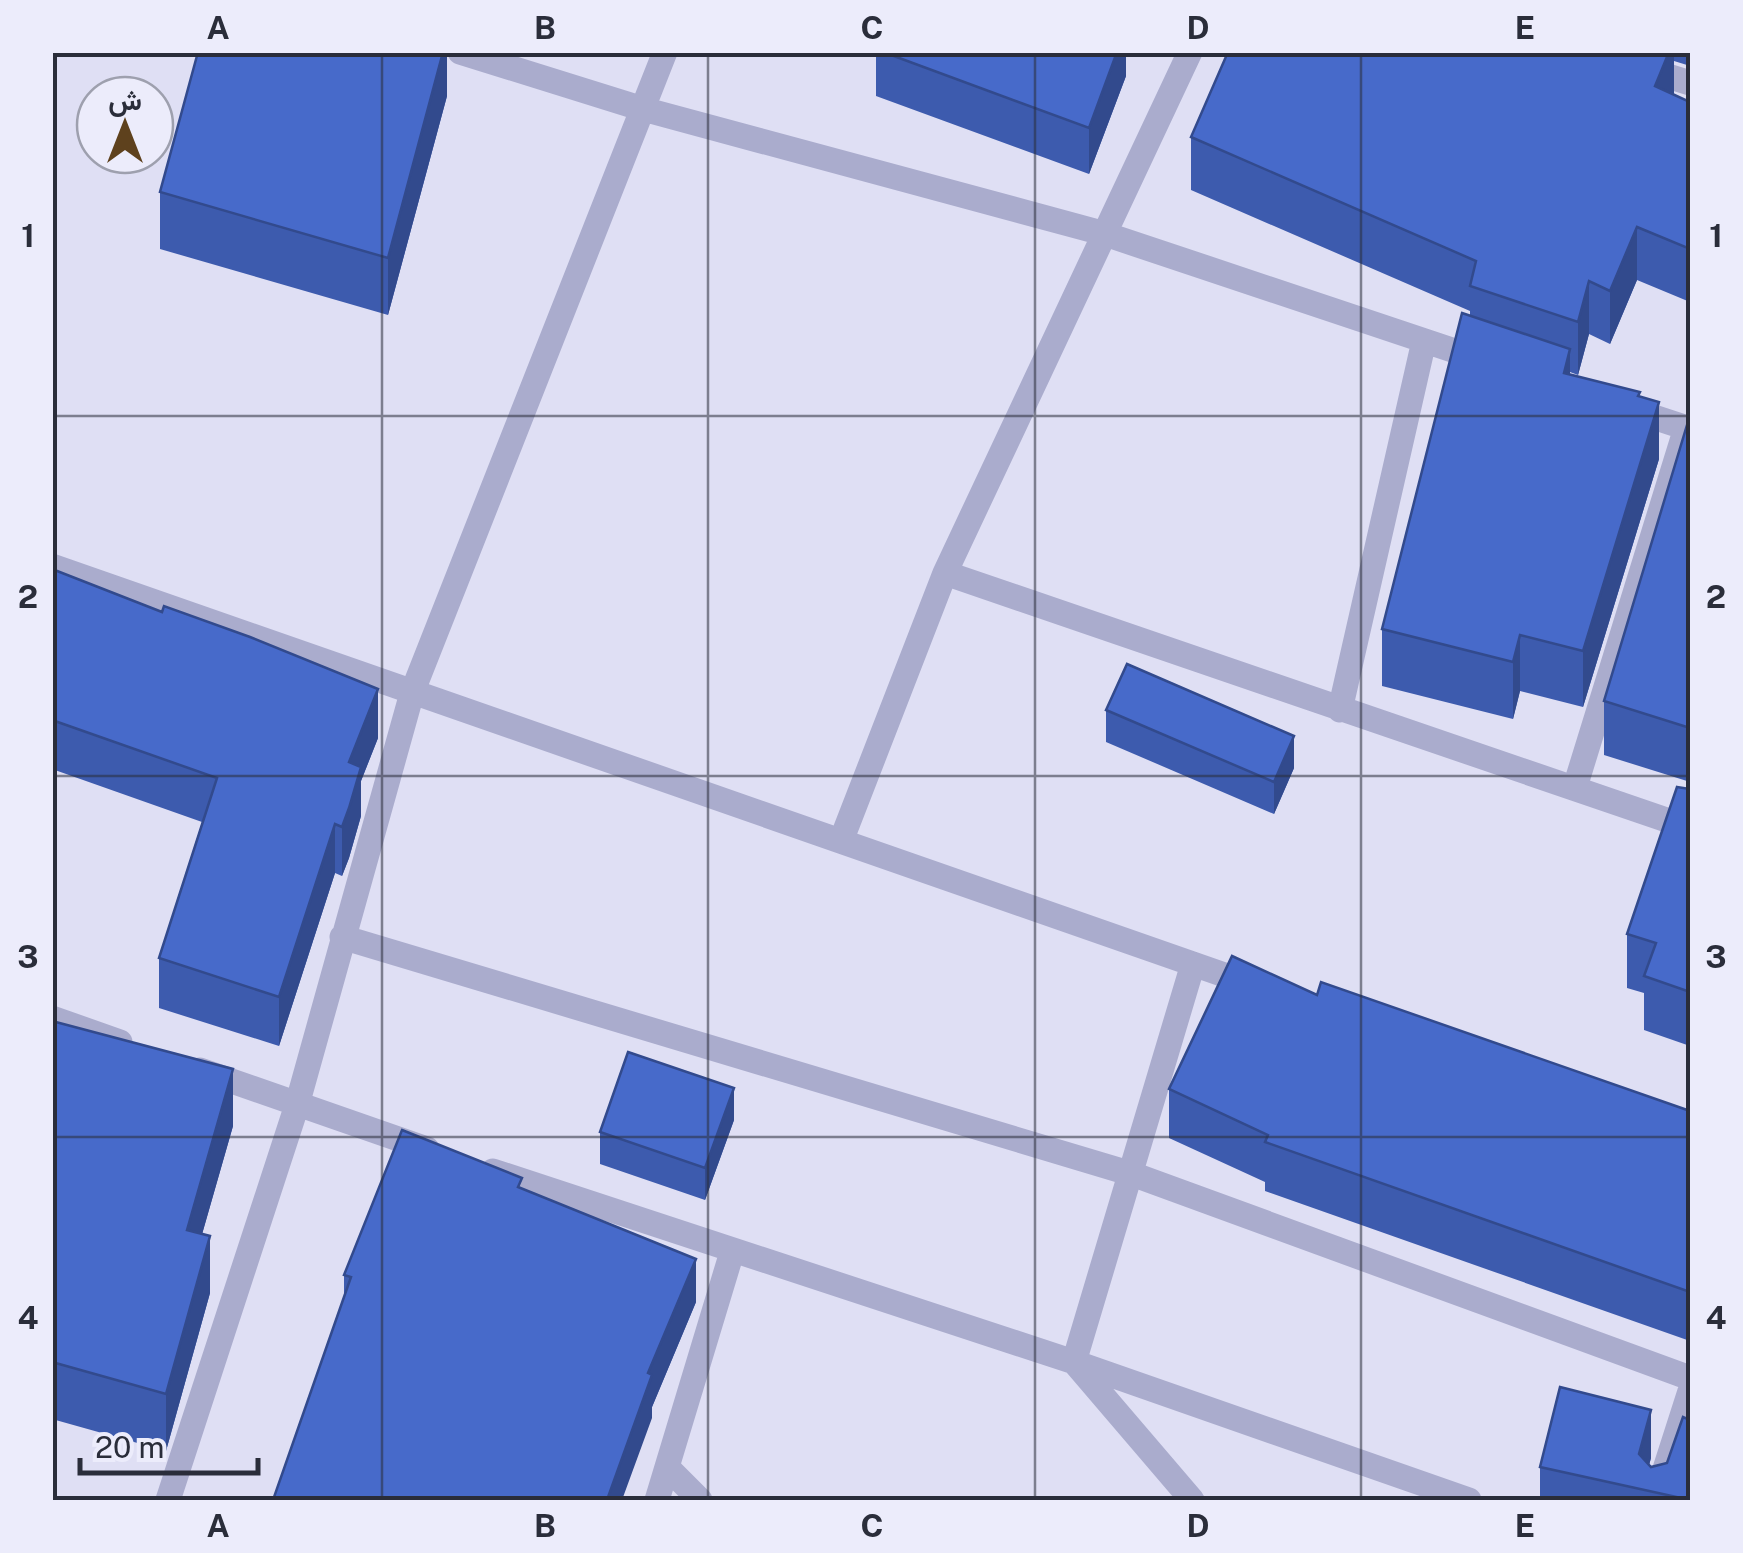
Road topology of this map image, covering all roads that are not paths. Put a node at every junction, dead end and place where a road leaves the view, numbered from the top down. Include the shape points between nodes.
1 (460, 52) edge
2 (665, 52) edge
3 (1190, 52) edge
4 (1592, 52) edge
5 (1690, 83) edge
6 (643, 108) junction
7 (1102, 234) junction
8 (1424, 340) junction
9 (1499, 366) edge
10 (1612, 403) edge
11 (1688, 428) edge
12 (52, 566) edge
13 (945, 574) junction
14 (412, 694) junction
15 (1340, 710) junction
16 (1575, 787) junction
17 (1690, 828) edge
18 (842, 841) junction
19 (342, 937) junction
20 (1192, 964) junction
21 (1285, 996) edge
22 (52, 1018) edge
23 (146, 1052) edge
24 (184, 1065) edge
25 (297, 1105) junction
26 (1132, 1174) junction
27 (732, 1252) junction
28 (1074, 1362) junction
29 (1690, 1378) edge
30 (1690, 1391) edge
31 (668, 1468) junction
32 (168, 1500) edge
33 (658, 1500) edge
34 (700, 1500) edge
35 (1192, 1500) edge
36 (1469, 1500) edge
37 (1655, 1500) edge

1 - 6 street
2 - 6 street
3 - 7 street
4 - 5 street
6 - 7 street
6 - 14 street
7 - 8 street
7 - 13 street
8 - 9 street
8 - 15 street
10 - 11 street
11 - 16 street
12 - 14 street
13 - 15 street
13 - 18 street
14 - 18 street
14 - 19 street
15 - 16 street
16 - 17 street
18 - 20 street
19 - 25 street
19 - 26 street
20 - 21 street
20 - 26 street
22 - 23 street
24 - 25 street
25 - 27 street
25 - 32 street
26 - 28 street
26 - 29 street
27 - 28 street
27 - 31 street
28 - 35 street
28 - 36 street
30 - 37 street
31 - 33 street
31 - 34 street

